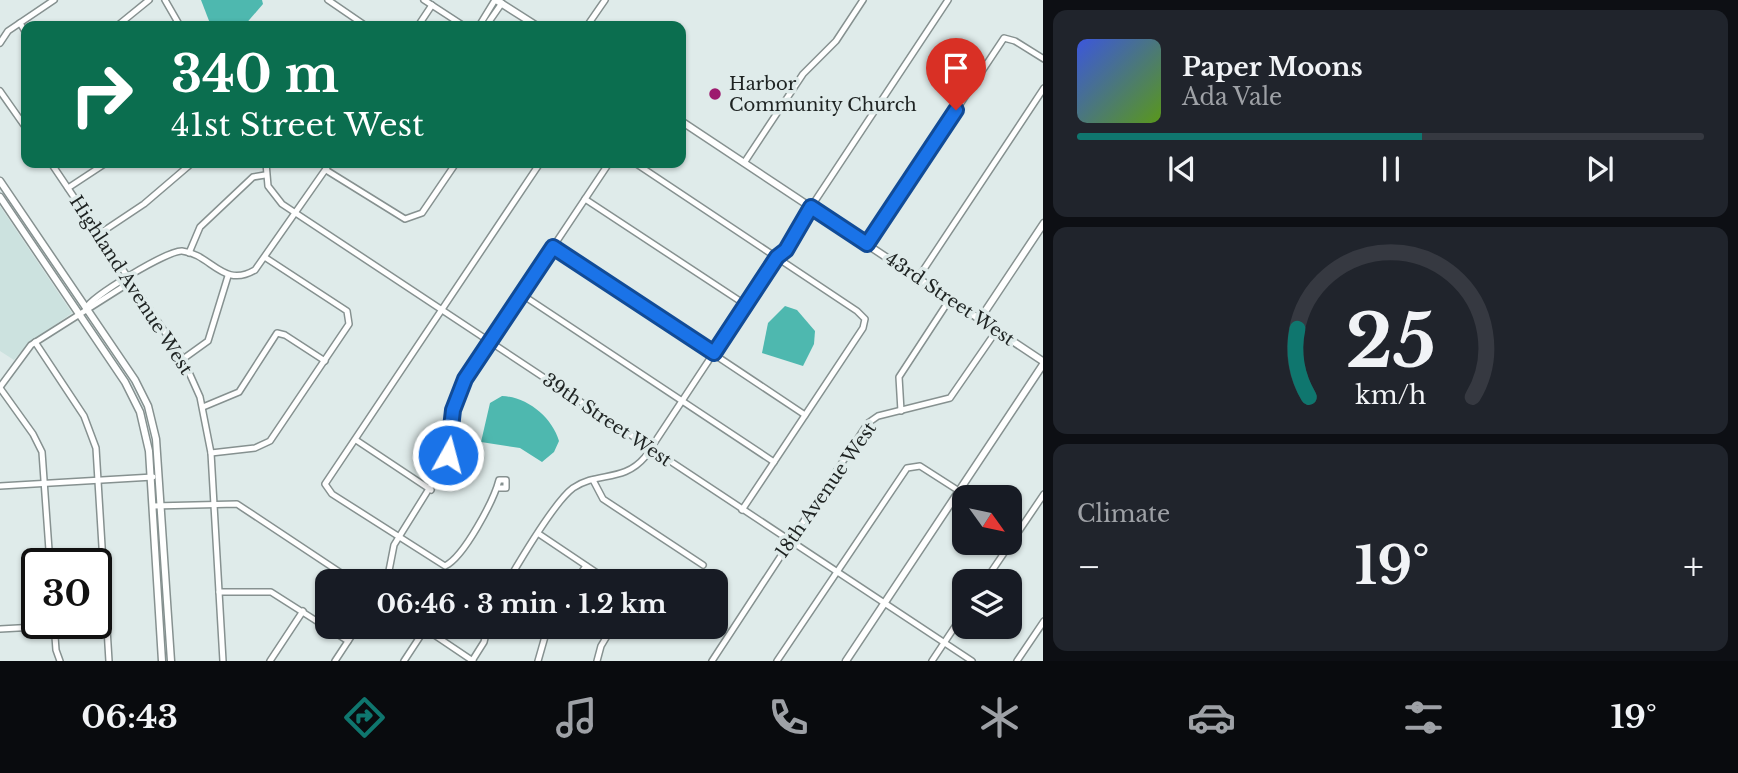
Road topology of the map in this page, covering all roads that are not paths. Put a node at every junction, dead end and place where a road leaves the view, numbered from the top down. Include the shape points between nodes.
1 (54, 0) edge
2 (149, 0) edge
3 (165, 0) edge
4 (328, 0) edge
5 (424, 0) edge
6 (605, 0) edge
7 (863, 0) edge
8 (948, 0) edge
9 (498, 1) edge
10 (432, 5) junction
11 (23, 21) edge
12 (123, 21) edge
13 (177, 21) edge
14 (359, 21) edge
15 (421, 21) edge
16 (456, 21) edge
17 (483, 21) edge
18 (488, 21) edge
19 (529, 21) edge
20 (590, 21) edge
21 (20, 23) edge
22 (0, 43) edge
23 (1043, 59) edge
24 (1043, 88) edge
25 (0, 91) edge
26 (21, 121) edge
27 (686, 124) edge
28 (744, 163) junction
29 (54, 168) edge
30 (98, 168) edge
31 (186, 168) edge
32 (265, 168) edge
33 (453, 168) edge
34 (537, 168) edge
35 (606, 168) edge
36 (643, 168) edge
37 (326, 170) joint
38 (265, 175) junction
39 (0, 181) edge
40 (68, 188) junction
41 (0, 197) edge
42 (585, 199) junction
43 (811, 207) junction
44 (296, 214) junction
45 (1043, 223) edge
46 (99, 234) junction
47 (867, 244) junction
48 (553, 247) junction
49 (189, 253) junction
50 (777, 257) junction
51 (266, 258) junction
52 (228, 276) junction
53 (129, 278) junction
54 (918, 278) junction
55 (521, 294) junction
56 (950, 299) junction
57 (746, 305) junction
58 (86, 308) junction
59 (441, 310) junction
60 (79, 313) junction
61 (980, 319) junction
62 (997, 330) junction
63 (35, 342) junction
64 (489, 342) junction
65 (714, 353) junction
66 (183, 359) junction
67 (325, 361) junction
68 (1043, 362) edge
69 (0, 387) edge
70 (682, 401) junction
71 (203, 407) junction
72 (901, 411) junction
73 (805, 415) junction
74 (356, 440) junction
75 (650, 449) junction
76 (211, 453) junction
77 (774, 462) junction
78 (151, 477) junction
79 (160, 477) junction
80 (99, 480) junction
81 (593, 480) junction
82 (45, 483) junction
83 (963, 485) edge
84 (0, 486) edge
85 (952, 487) edge
86 (499, 488) dead end
87 (431, 490) junction
88 (1043, 494) edge
89 (952, 502) edge
90 (214, 503) junction
91 (153, 506) junction
92 (162, 506) junction
93 (742, 510) junction
94 (539, 534) junction
95 (399, 538) junction
96 (789, 541) junction
97 (49, 548) edge
98 (703, 565) dead end
99 (586, 566) junction
100 (335, 569) edge
101 (389, 569) edge
102 (516, 569) edge
103 (584, 569) edge
104 (591, 569) edge
105 (993, 569) edge
106 (836, 572) junction
107 (219, 592) junction
108 (884, 604) junction
109 (303, 611) junction
110 (1043, 621) edge
111 (21, 627) edge
112 (0, 629) edge
113 (952, 631) edge
114 (1040, 632) edge
115 (56, 639) edge
116 (417, 639) edge
117 (440, 639) edge
118 (486, 639) edge
119 (544, 639) edge
120 (605, 639) edge
121 (348, 641) joint
122 (944, 643) junction
123 (60, 661) edge
124 (110, 661) edge
125 (162, 661) edge
126 (171, 661) edge
127 (223, 661) edge
128 (270, 661) edge
129 (335, 661) edge
130 (404, 661) edge
131 (473, 661) edge
132 (538, 661) edge
133 (597, 661) edge
134 (712, 661) edge
135 (777, 661) edge
136 (846, 661) edge
137 (932, 661) edge
138 (972, 661) edge
139 (1017, 661) edge

1 - 11 street
2 - 12 street
3 - 13 street
4 - 14 street
5 - 10 street
6 - 20 street
7 - 28 street via 836,41 803,74
8 - 43 street
9 - 17 street
9 - 18 street
9 - 19 street
10 - 15 street
10 - 16 street
21 - 22 street
23 - 47 street via 1008,38 1000,42
24 - 54 street
25 - 26 street
27 - 28 street, 43rd Street West
28 - 43 street, 43rd Street West
29 - 40 street, Highland Avenue West
30 - 40 street
31 - 46 street
32 - 38 street
33 - 37 street via 428,205 412,219 397,217
34 - 59 street
35 - 42 street
36 - 50 street
37 - 44 street
38 - 44 street, 39th Street West via 273,194
38 - 49 street via 253,177 200,227
39 - 58 street
40 - 46 street, Highland Avenue West
41 - 60 street
42 - 48 street
42 - 57 street
43 - 47 street, 43rd Street West
43 - 50 street via 786,250
44 - 51 street
44 - 59 street, 39th Street West
45 - 61 street
46 - 53 street, Highland Avenue West
47 - 54 street, 43rd Street West
48 - 55 street
48 - 65 street
49 - 52 street
49 - 53 street via 165,255
50 - 57 street
50 - 73 street via 864,319 863,328
51 - 52 street via 251,273
51 - 67 street via 347,311 349,324
52 - 66 street via 208,341
53 - 58 street
53 - 66 street, Highland Avenue West
54 - 56 street, 43rd Street West
55 - 64 street
55 - 70 street
56 - 61 street, 43rd Street West
56 - 72 street via 899,377
57 - 65 street
58 - 60 street
58 - 79 street via 148,406
59 - 64 street, 39th Street West
59 - 74 street
60 - 63 street
60 - 78 street via 137,405 147,436
61 - 62 street, 43rd Street West
62 - 68 street, 43rd Street West
62 - 72 street, 18th Avenue West via 950,398
63 - 69 street
63 - 80 street via 88,423
64 - 75 street, 39th Street West
64 - 87 street via 457,396 448,455
65 - 70 street
65 - 73 street
66 - 71 street, Highland Avenue West
67 - 71 street via 277,333 239,392
67 - 76 street via 270,441 255,448
68 - 83 street
69 - 82 street via 38,443
70 - 75 street
70 - 77 street
71 - 76 street, Highland Avenue West
72 - 96 street, 18th Avenue West via 868,423
73 - 77 street
74 - 87 street
74 - 95 street via 325,486
75 - 81 street via 629,472
75 - 93 street, 39th Street West
76 - 90 street, Highland Avenue West
77 - 93 street
78 - 79 street
78 - 80 street
78 - 91 street
79 - 92 street
80 - 82 street
80 - 124 street
81 - 94 street via 567,493
81 - 98 street via 603,499
82 - 84 street
82 - 97 street
85 - 106 street via 920,466 907,468
86 - 95 street via 453,561 445,566
87 - 95 street
88 - 105 street
89 - 108 street
90 - 92 street
90 - 100 street via 241,506
90 - 107 street, Highland Avenue West
91 - 92 street
91 - 125 street
92 - 126 street
93 - 96 street, 39th Street West
94 - 99 street
94 - 102 street
95 - 101 street
96 - 106 street, 39th Street West
96 - 134 street, 18th Avenue West
99 - 103 street
99 - 104 street
106 - 108 street, 39th Street West
106 - 135 street
107 - 109 street via 271,592
107 - 127 street, Highland Avenue West
108 - 122 street, 39th Street West
108 - 136 street
109 - 121 street
109 - 128 street
110 - 114 street
111 - 112 street
113 - 122 street
114 - 139 street
115 - 123 street
116 - 130 street
117 - 131 street
118 - 131 street
119 - 132 street
120 - 133 street
121 - 129 street
122 - 137 street
122 - 138 street, 39th Street West

